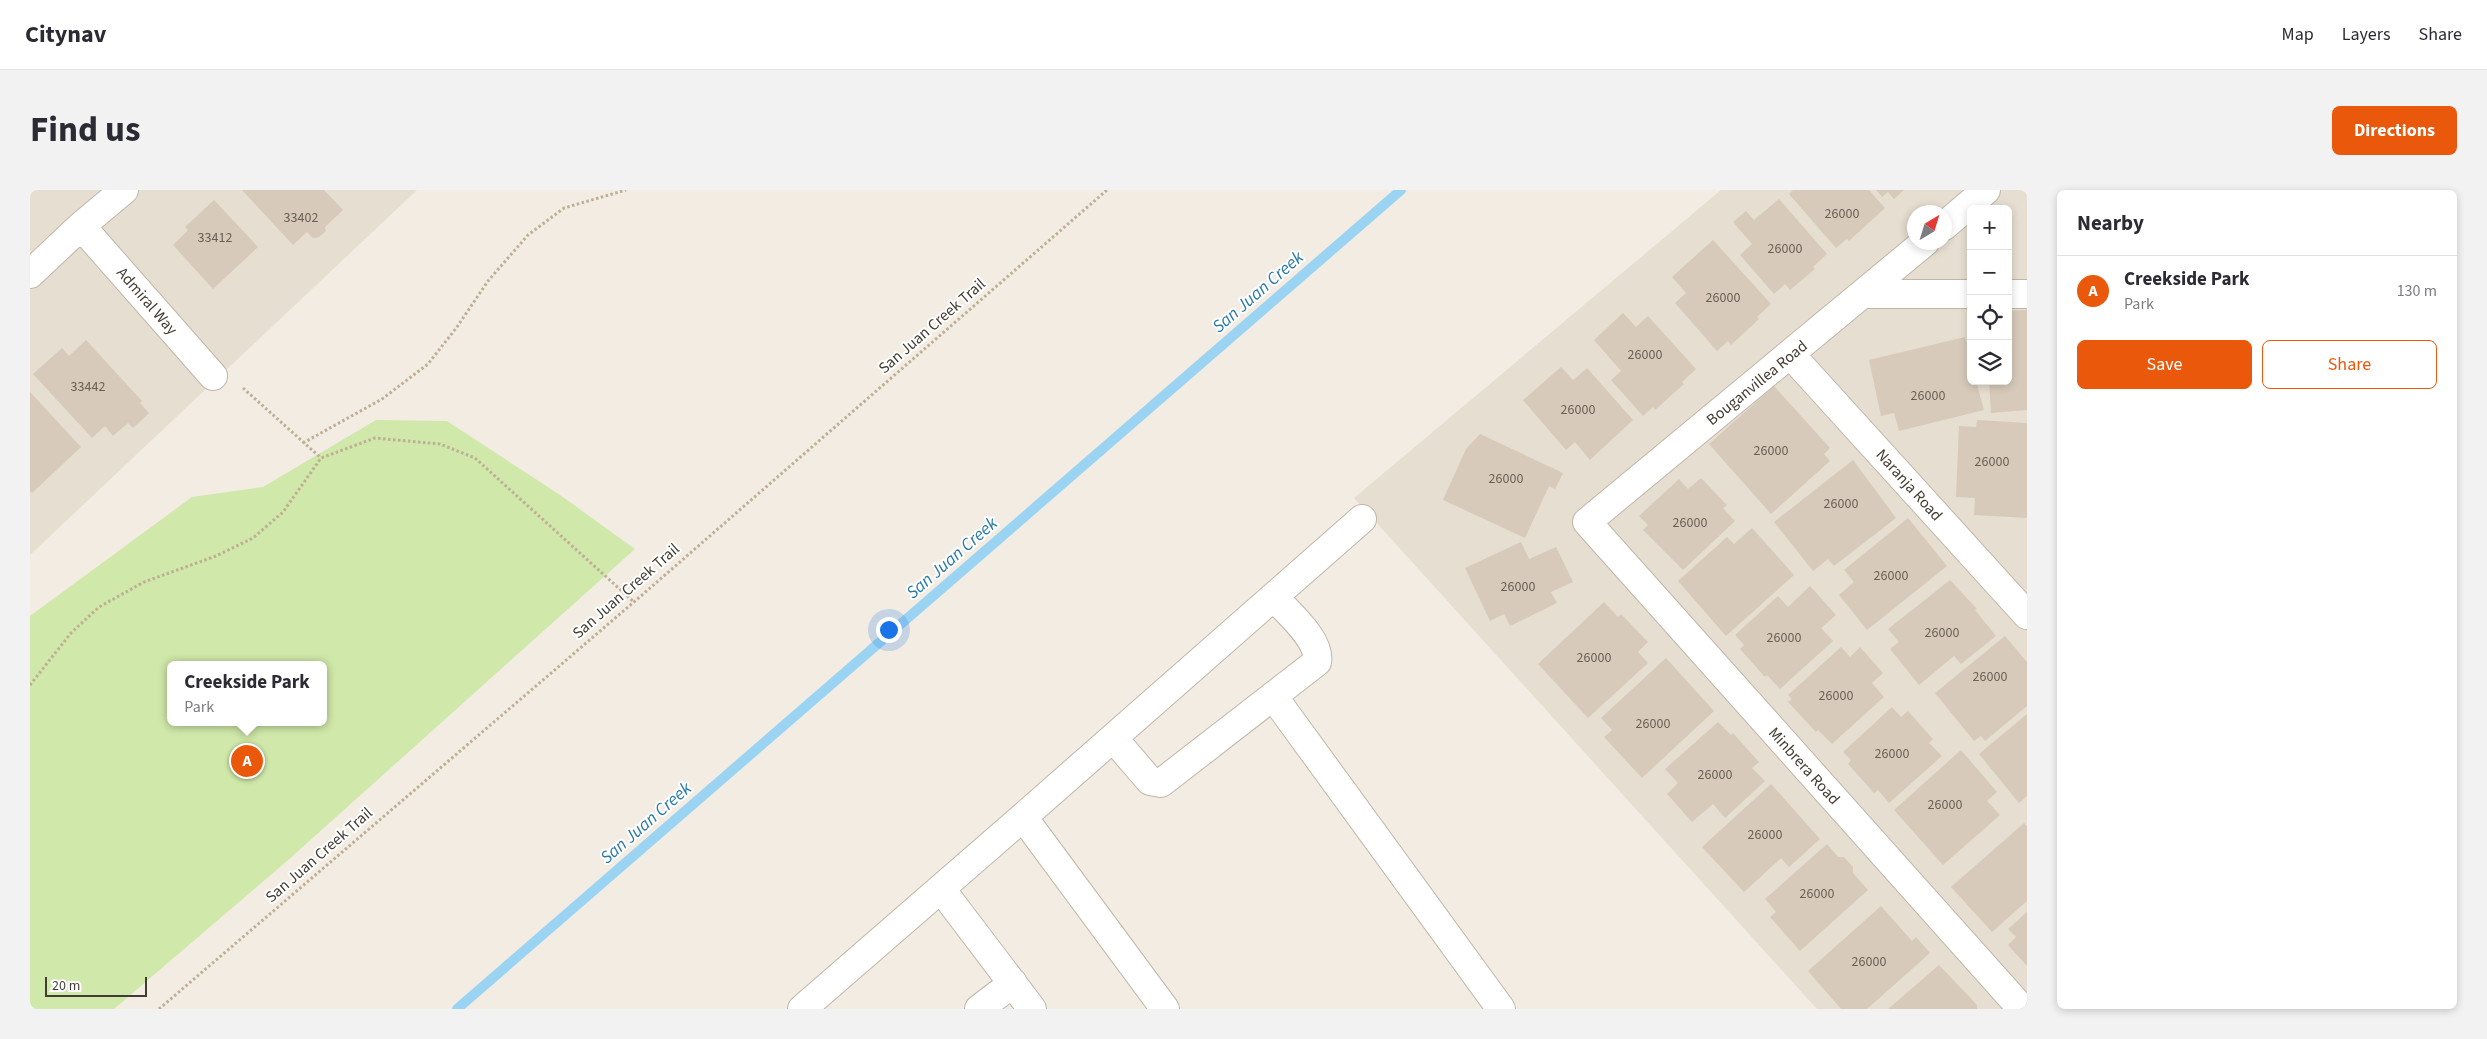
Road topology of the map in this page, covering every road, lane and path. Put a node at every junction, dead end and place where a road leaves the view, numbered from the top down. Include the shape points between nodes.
1 (124, 190) edge
2 (626, 190) edge
3 (1107, 190) edge
4 (1986, 190) edge
5 (1952, 219) edge
6 (81, 226) junction
7 (1916, 250) edge
8 (30, 274) edge
9 (1865, 294) junction
10 (1967, 294) edge
11 (2012, 294) edge
12 (2027, 294) edge
13 (1791, 355) junction
14 (213, 376) joint
15 (303, 443) junction
16 (321, 458) junction
17 (1362, 520) dead end
18 (1587, 522) joint
19 (1274, 597) junction
20 (634, 602) junction
21 (2027, 615) edge
22 (30, 685) edge
23 (1273, 696) junction
24 (1113, 738) junction
25 (1023, 817) junction
26 (941, 889) junction
27 (1013, 983) junction
28 (160, 1009) edge
29 (802, 1009) edge
30 (979, 1009) edge
31 (1032, 1009) edge
32 (1165, 1009) edge
33 (1501, 1009) edge
34 (2022, 1009) edge

1 - 6 street
2 - 15 path via 564,208 528,234 488,281 428,364 382,399
3 - 20 path, San Juan Creek Trail
4 - 5 street
6 - 8 street
6 - 14 street, Admiral Way
7 - 9 street, Bouganvillea Road
9 - 10 street
9 - 13 street, Bouganvillea Road
11 - 12 street
13 - 18 street, Bouganvillea Road
13 - 21 street, Naranja Road
14 - 15 path via 235,380
15 - 16 path
16 - 20 path via 375,438 440,444 475,458
16 - 22 path via 283,512 253,538 216,556 144,582 99,607 70,633
17 - 19 street
18 - 34 street, Minbrera Road
19 - 23 street via 1314,642 1318,654 1317,662
19 - 24 street
20 - 28 path, San Juan Creek Trail
23 - 24 street via 1161,783 1150,781
23 - 33 street
24 - 25 street
25 - 26 street
25 - 32 street
26 - 27 street
26 - 29 street
27 - 30 street
27 - 31 street

